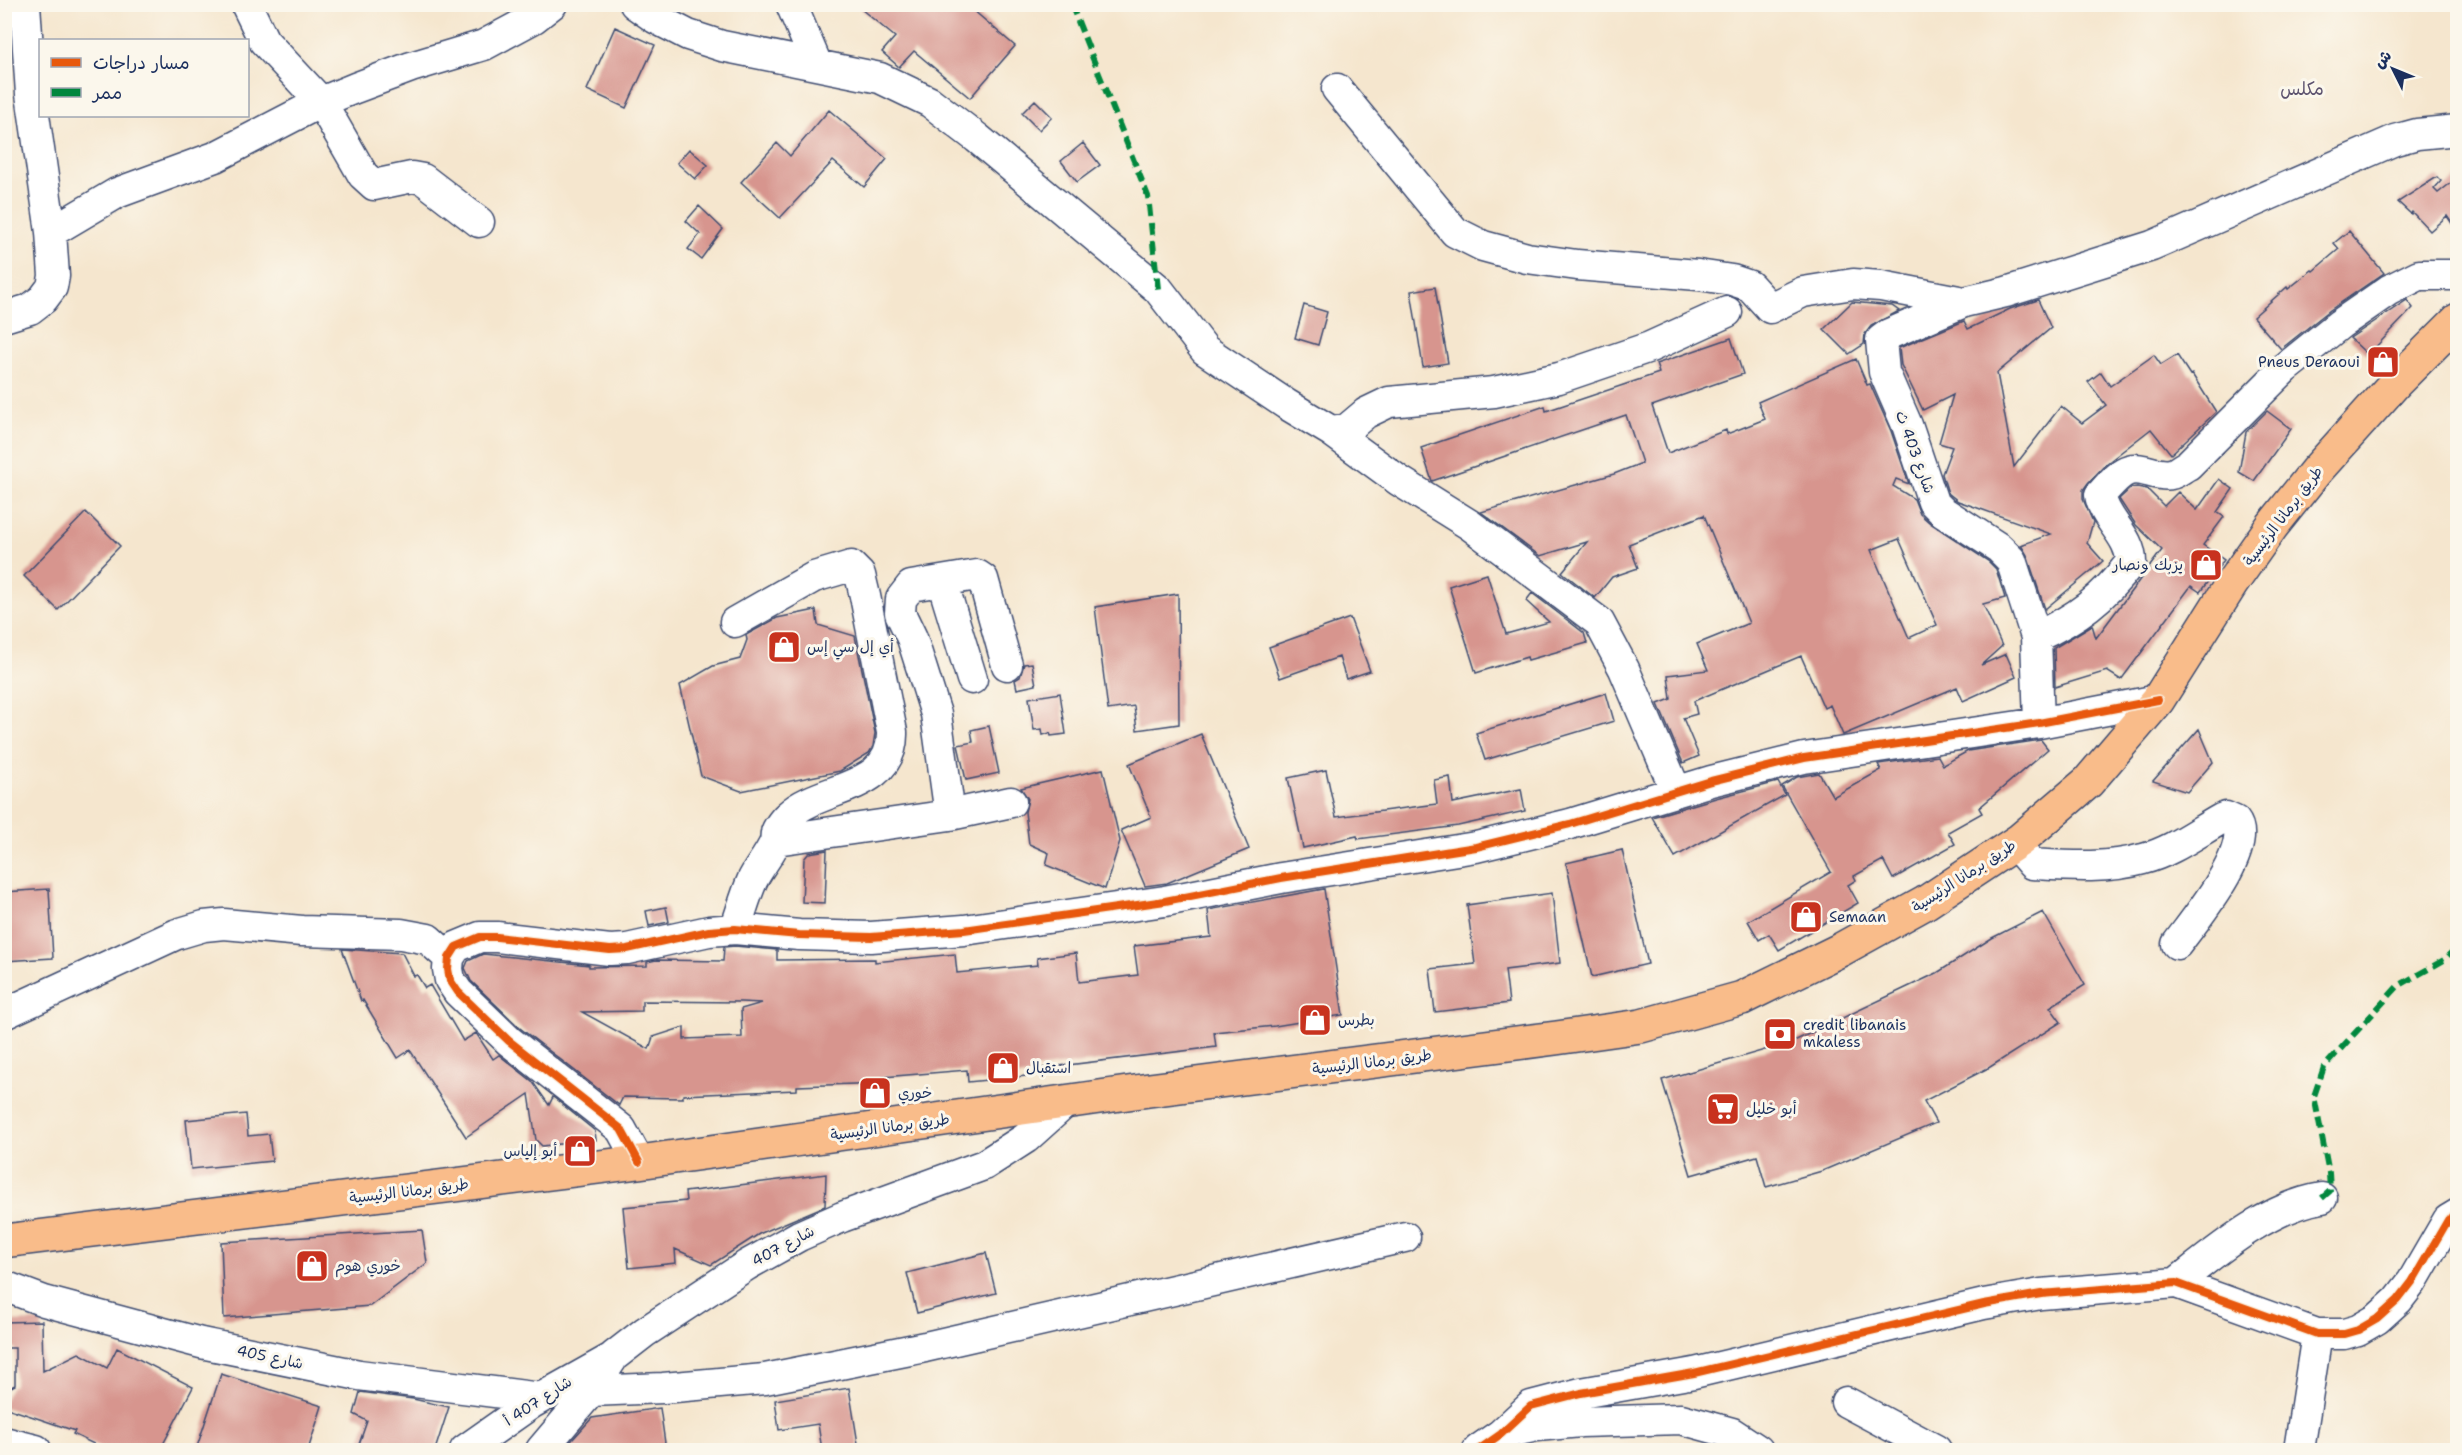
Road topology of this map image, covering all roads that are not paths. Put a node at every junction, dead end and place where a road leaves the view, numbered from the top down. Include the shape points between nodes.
1 (25, 4) edge
2 (246, 4) edge
3 (552, 4) edge
4 (635, 4) edge
5 (791, 4) edge
6 (817, 65) junction
7 (1337, 89) dead end
8 (321, 102) junction
9 (2457, 130) edge
10 (478, 222) dead end
11 (51, 232) junction
12 (2457, 275) edge
13 (1964, 302) junction
14 (1727, 312) dead end
15 (4, 317) edge
16 (2457, 320) edge
17 (1332, 431) junction
18 (942, 580) junction
19 (735, 622) dead end
20 (2036, 637) junction
21 (1007, 665) dead end
22 (972, 679) dead end
23 (2158, 700) junction
24 (2039, 723) junction
25 (1676, 791) junction
26 (1011, 802) dead end
27 (950, 815) junction
28 (776, 840) junction
29 (2015, 844) junction
30 (735, 929) junction
31 (2177, 945) dead end
32 (449, 958) junction
33 (4, 1014) edge
34 (1066, 1102) junction
35 (639, 1162) junction
36 (2322, 1198) dead end
37 (2457, 1214) edge
38 (1405, 1237) dead end
39 (4, 1241) edge
40 (2176, 1283) junction
41 (4, 1286) edge
42 (2317, 1334) junction
43 (614, 1356) junction
44 (591, 1391) junction
45 (541, 1398) junction
46 (1846, 1402) dead end
47 (4, 1442) edge
48 (1490, 1442) edge
49 (36, 1450) edge
50 (465, 1450) edge
51 (541, 1450) edge
52 (1758, 1450) edge
53 (1936, 1450) edge
54 (2299, 1450) edge

1 - 11 street via 31,94
2 - 8 street via 264,41
3 - 8 street via 484,45 411,67
4 - 6 street via 688,35 722,46
5 - 6 street
6 - 17 street via 880,78 930,102 1158,289 1205,350
7 - 13 street via 1455,232 1483,246 1567,264 1732,280 1750,286 1770,308 1803,292 1853,284
8 - 10 street via 363,175 374,185 412,177 423,180
8 - 11 street via 215,157 117,193
9 - 13 street via 2395,140 2152,246
11 - 15 street via 52,287 30,309
12 - 20 street via 2419,275 2389,290 2291,363 2188,465 2172,474 2127,470 2109,484 2100,495 2102,505 2131,551 2132,562 2095,603
13 - 20 street, شارع 403 ث via 1902,326 1881,340 1884,372 1933,502 2011,560
14 - 17 street via 1650,347 1558,378 1494,392 1389,402 1347,429
16 - 23 main road, طريق برمانا الرئيسية via 2316,471 2272,526
17 - 25 street via 1398,480 1470,525 1599,622 1624,669
18 - 21 street via 977,575 983,579
18 - 22 street
18 - 27 street via 911,586 901,599 900,613 936,714
19 - 28 street via 813,591 851,566 860,574 892,732 892,749 884,763 868,776 808,802 789,815 776,832
20 - 24 street, شارع 403 ث
23 - 24 street
23 - 29 main road, طريق برمانا الرئيسية via 2088,782
24 - 25 street via 1804,758
25 - 30 street via 1570,824 1476,847 1165,901 964,930 871,937
26 - 27 street
27 - 28 street
28 - 30 street via 752,881
29 - 31 street via 2032,864 2089,867 2142,859 2221,819 2235,821 2240,829 2234,858 2218,888
29 - 34 main road, طريق برمانا الرئيسية via 1925,903 1742,998 1641,1026
30 - 32 street via 610,950 480,937 456,947
32 - 33 street via 428,939 401,934 204,926 177,934
32 - 35 street via 450,980 458,992 509,1041 621,1129
34 - 35 main road, طريق برمانا الرئيسية
34 - 43 street, شارع 407 via 1026,1138 984,1165 842,1217 771,1251
35 - 39 main road, طريق برمانا الرئيسية
36 - 40 street via 2302,1201 2262,1220
37 - 42 street via 2448,1220 2405,1291 2377,1318 2344,1334
38 - 44 street via 926,1347 765,1379
40 - 42 street
40 - 48 street via 2041,1294 1984,1304 1694,1373 1581,1393 1531,1406
41 - 45 street, شارع 405 via 44,1301 201,1343 359,1375
42 - 54 street
43 - 44 street, شارع 407
43 - 45 street, شارع 407 أ
44 - 51 street, شارع 407
45 - 50 street, شارع 407 أ
46 - 53 street
47 - 49 street
48 - 52 street via 1537,1426 1682,1419 1732,1433

